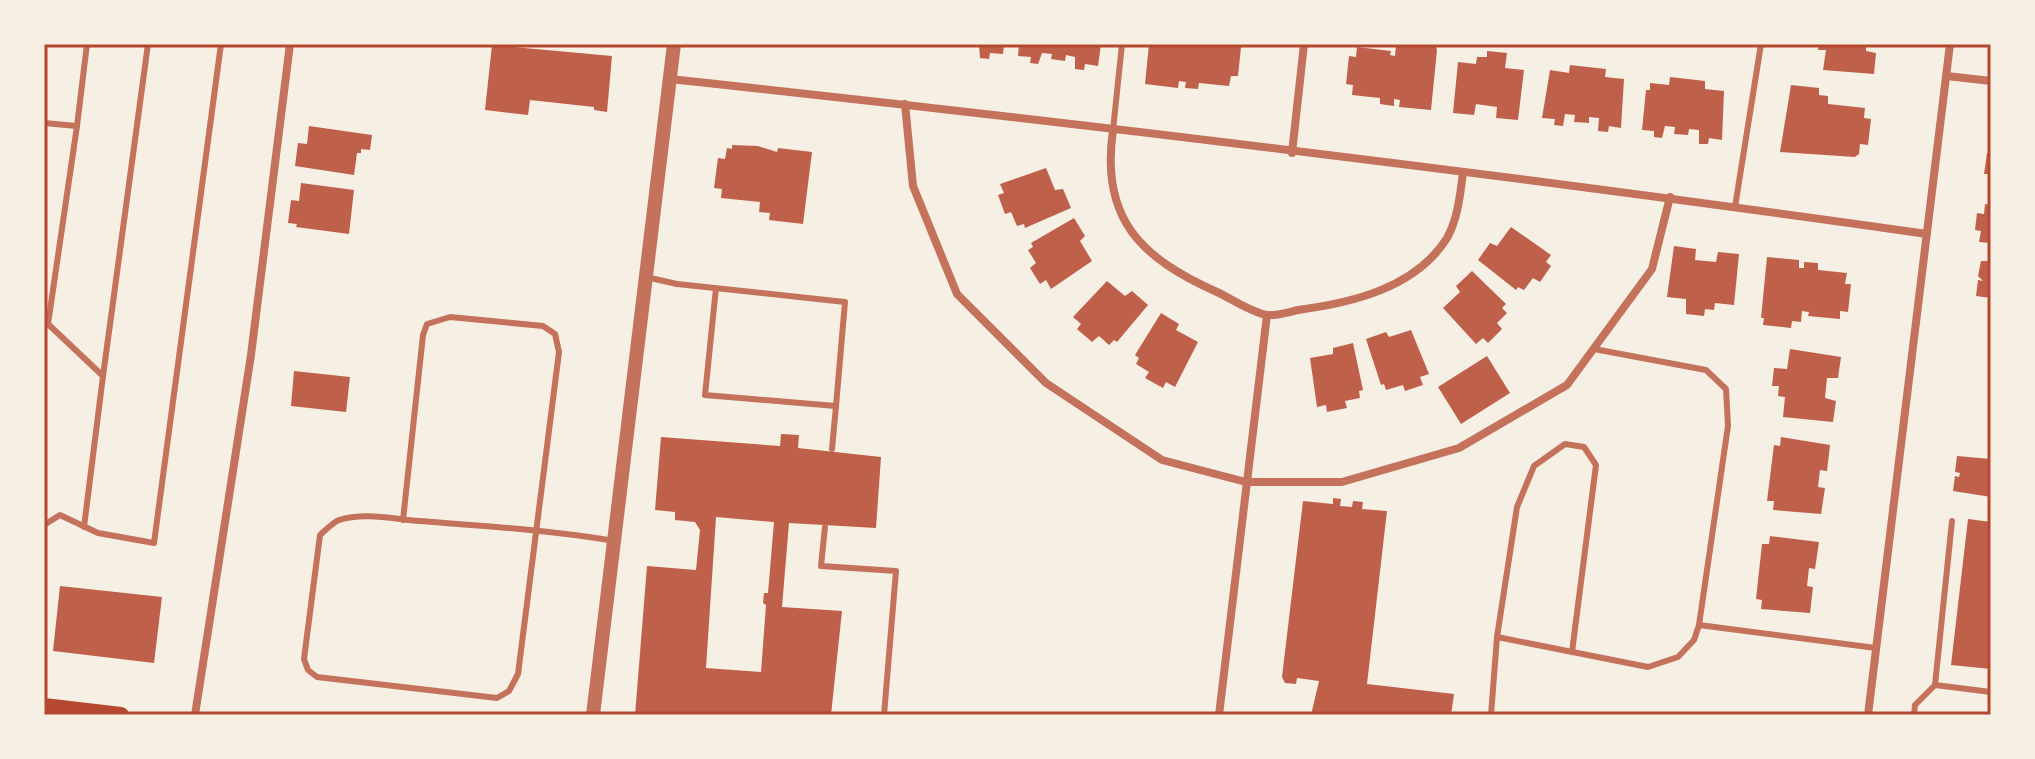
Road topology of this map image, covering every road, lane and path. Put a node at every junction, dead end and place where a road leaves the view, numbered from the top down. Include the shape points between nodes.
1 (87, 44) edge
2 (148, 44) edge
3 (221, 44) edge
4 (290, 44) edge
5 (674, 44) edge
6 (1122, 44) edge
7 (1304, 44) edge
8 (1761, 44) edge
9 (1950, 44) edge
10 (1947, 76) junction
11 (670, 79) junction
12 (1991, 81) edge
13 (905, 104) junction
14 (44, 123) edge
15 (77, 126) junction
16 (1113, 130) junction
17 (1292, 153) junction
18 (1463, 173) junction
19 (1670, 197) junction
20 (1735, 207) junction
21 (1927, 234) junction
22 (646, 277) junction
23 (716, 288) junction
24 (1267, 315) junction
25 (1594, 349) junction
26 (103, 376) junction
27 (836, 406) junction
28 (832, 449) dead end
29 (1246, 482) junction
30 (403, 520) junction
31 (1952, 521) dead end
32 (44, 525) edge
33 (84, 527) junction
34 (825, 527) dead end
35 (535, 529) junction
36 (615, 541) junction
37 (1699, 625) junction
38 (1497, 637) junction
39 (1876, 648) junction
40 (1572, 652) junction
41 (1935, 685) junction
42 (1991, 692) edge
43 (44, 706) edge
44 (121, 715) edge
45 (195, 715) edge
46 (593, 715) edge
47 (884, 715) edge
48 (1219, 715) edge
49 (1491, 715) edge
50 (1868, 715) edge
51 (1914, 715) edge

1 - 15 lane
2 - 26 lane
3 - 33 lane via 154,543
4 - 45 street via 251,355
5 - 11 street
6 - 16 lane
7 - 17 street
8 - 20 lane
9 - 10 street
10 - 12 street
10 - 21 street
11 - 13 street
11 - 22 street
13 - 16 street
13 - 29 street via 913,186 957,294 1046,383 1162,460
14 - 15 lane
15 - 26 lane via 48,324
16 - 17 street
16 - 24 street via 1108,165 1118,211 1141,245 1183,277
17 - 18 street
18 - 19 street
18 - 24 street via 1458,209 1446,238 1419,267 1389,287 1343,304
19 - 20 street
19 - 25 street via 1652,269
20 - 21 street
21 - 39 street
22 - 23 lane
22 - 36 street
23 - 27 lane via 845,302
23 - 27 lane via 705,395
24 - 29 street
25 - 29 street via 1567,385 1459,448 1342,482
25 - 37 lane via 1706,370 1726,389 1728,426
26 - 33 lane
27 - 28 lane
29 - 48 street
30 - 35 lane
30 - 35 lane via 423,335 427,324 450,317 543,326 555,334 559,352
30 - 35 lane via 360,516 336,521 320,535 304,659 317,677 497,698 509,691 518,674
31 - 41 lane
32 - 33 lane via 60,515
34 - 47 lane via 821,566 896,571
35 - 36 lane
36 - 46 street
37 - 39 lane
37 - 40 lane via 1694,640 1678,657 1648,667
38 - 40 lane
38 - 40 lane via 1517,507 1534,466 1565,444 1584,447 1596,465
38 - 49 lane
39 - 50 street
41 - 42 lane
41 - 51 lane via 1915,705
43 - 44 main road

